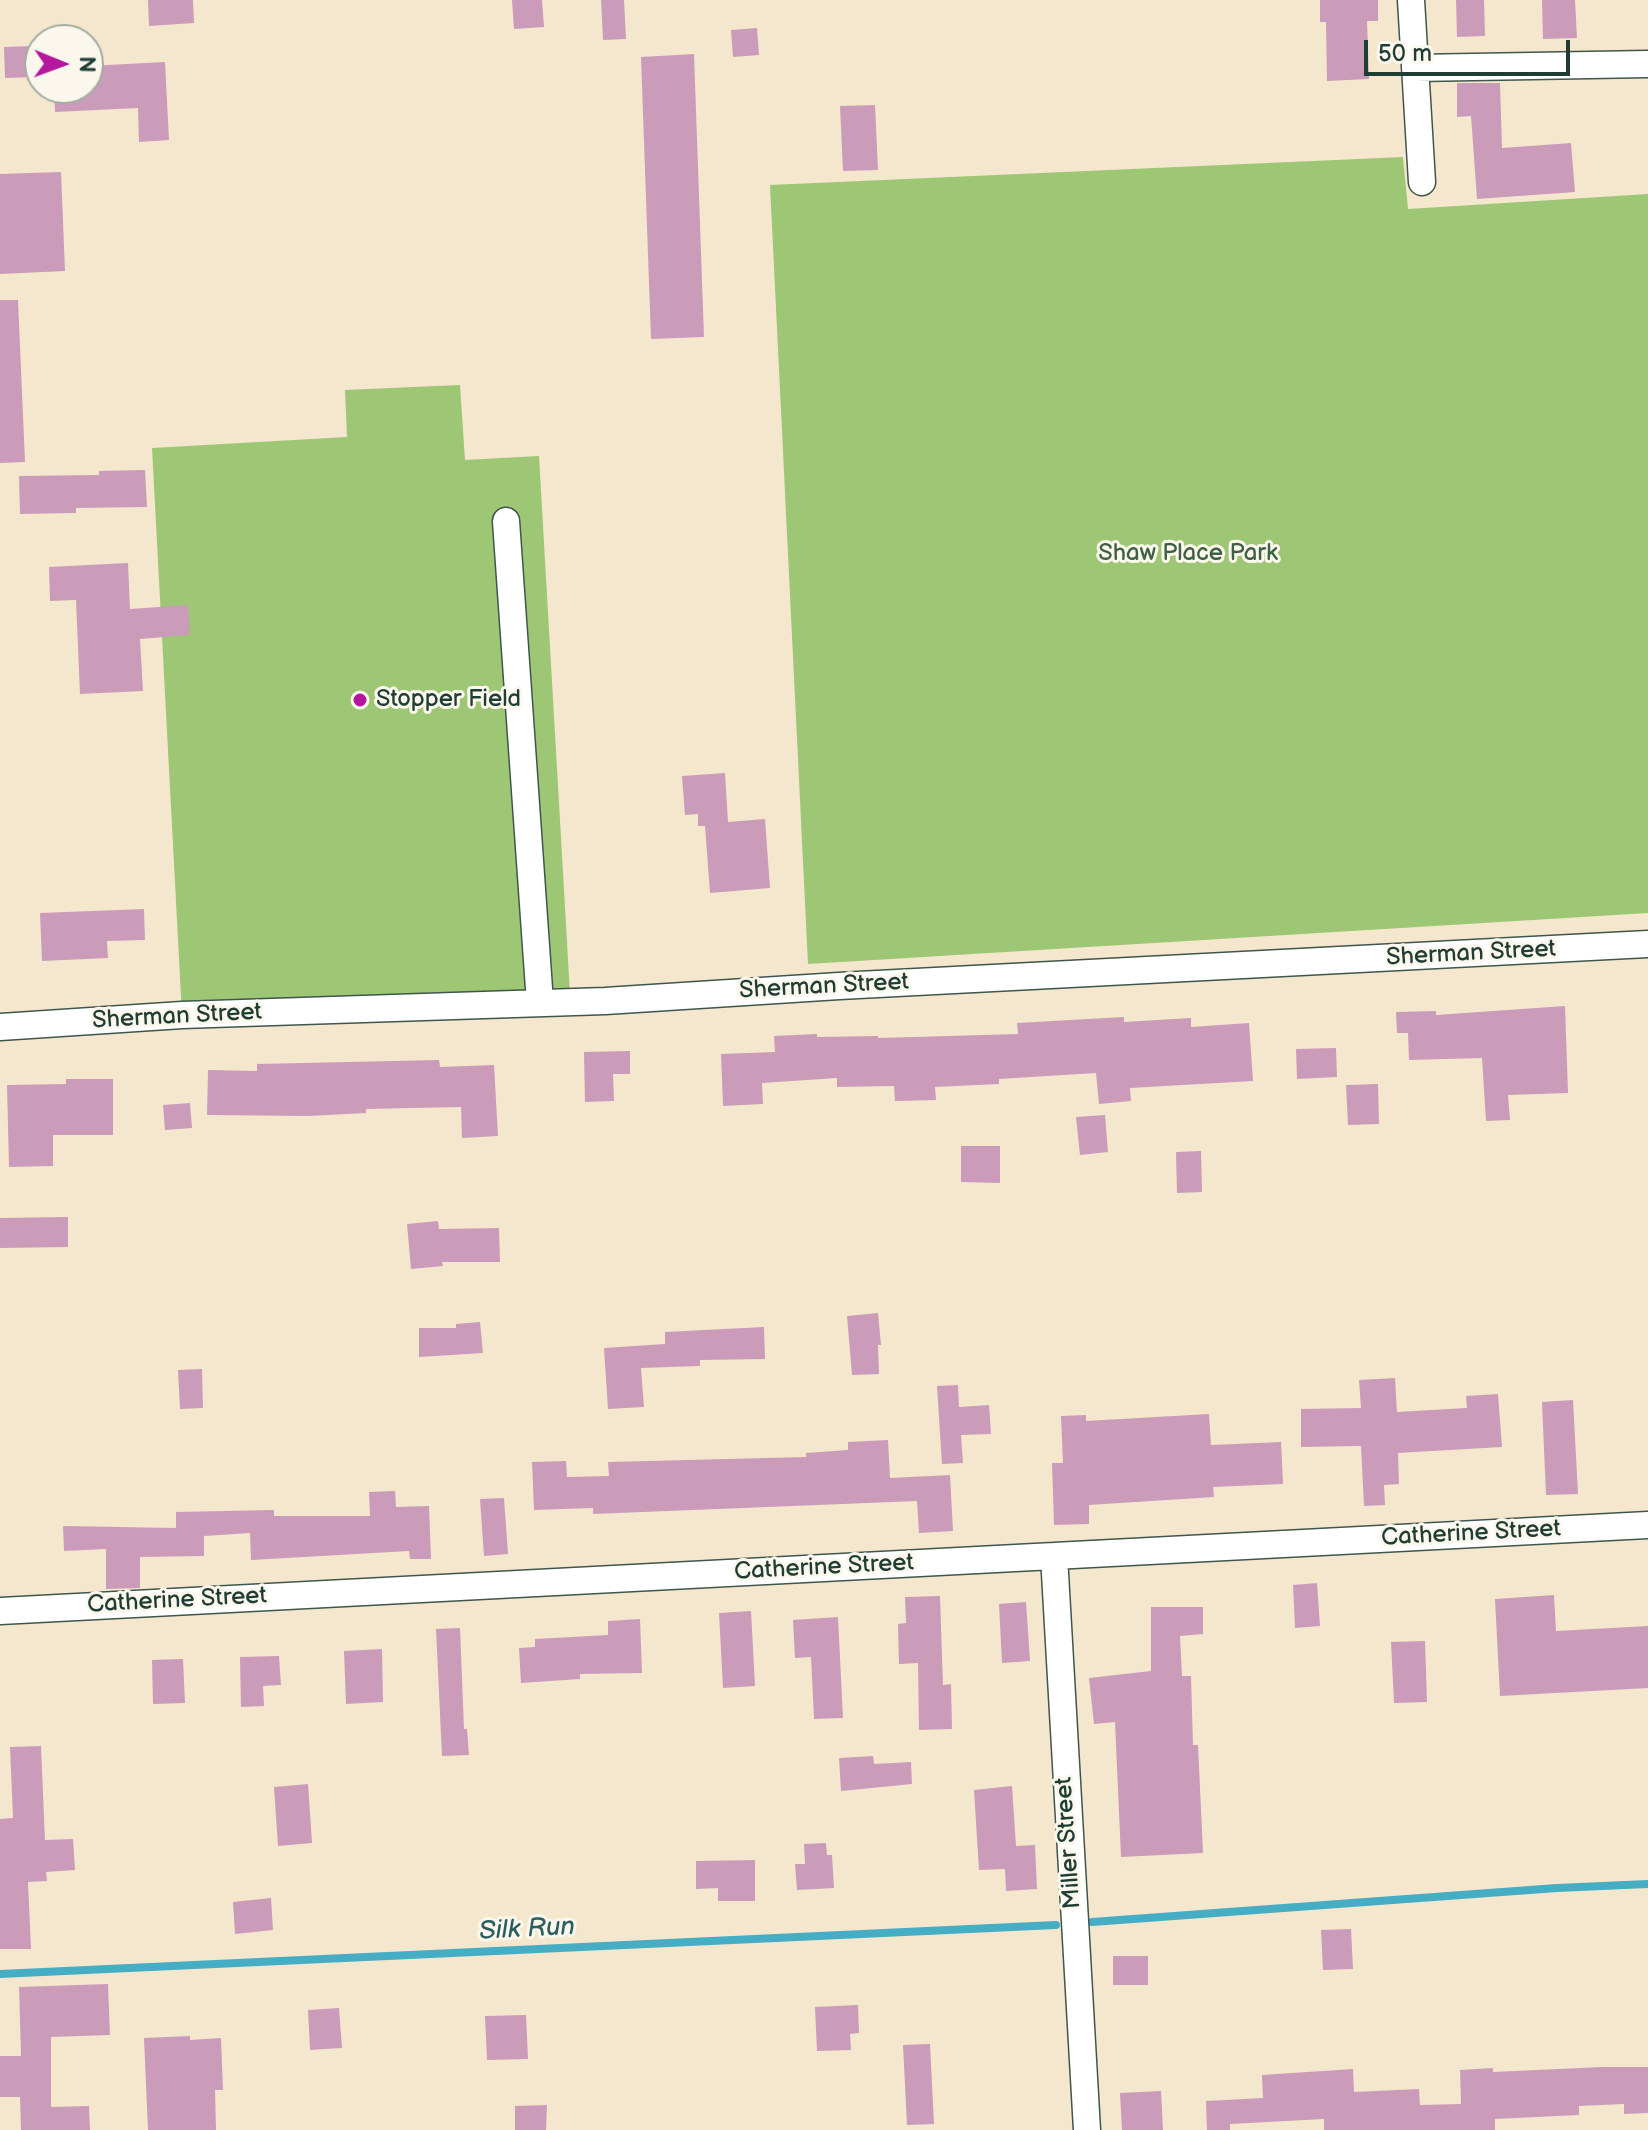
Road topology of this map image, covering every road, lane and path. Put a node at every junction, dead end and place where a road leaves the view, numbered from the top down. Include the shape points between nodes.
1 (1411, 0) edge
2 (1648, 64) edge
3 (1415, 68) junction
4 (1422, 182) dead end
5 (506, 521) dead end
6 (1648, 944) edge
7 (540, 1003) junction
8 (0, 1027) edge
9 (1648, 1525) edge
10 (1054, 1556) junction
11 (0, 1611) edge
12 (1087, 2130) edge

1 - 3 street
2 - 3 street
3 - 4 street
5 - 7 street
6 - 7 street, Sherman Street
7 - 8 street, Sherman Street
9 - 10 street, Catherine Street
10 - 11 street, Catherine Street
10 - 12 street, Miller Street

